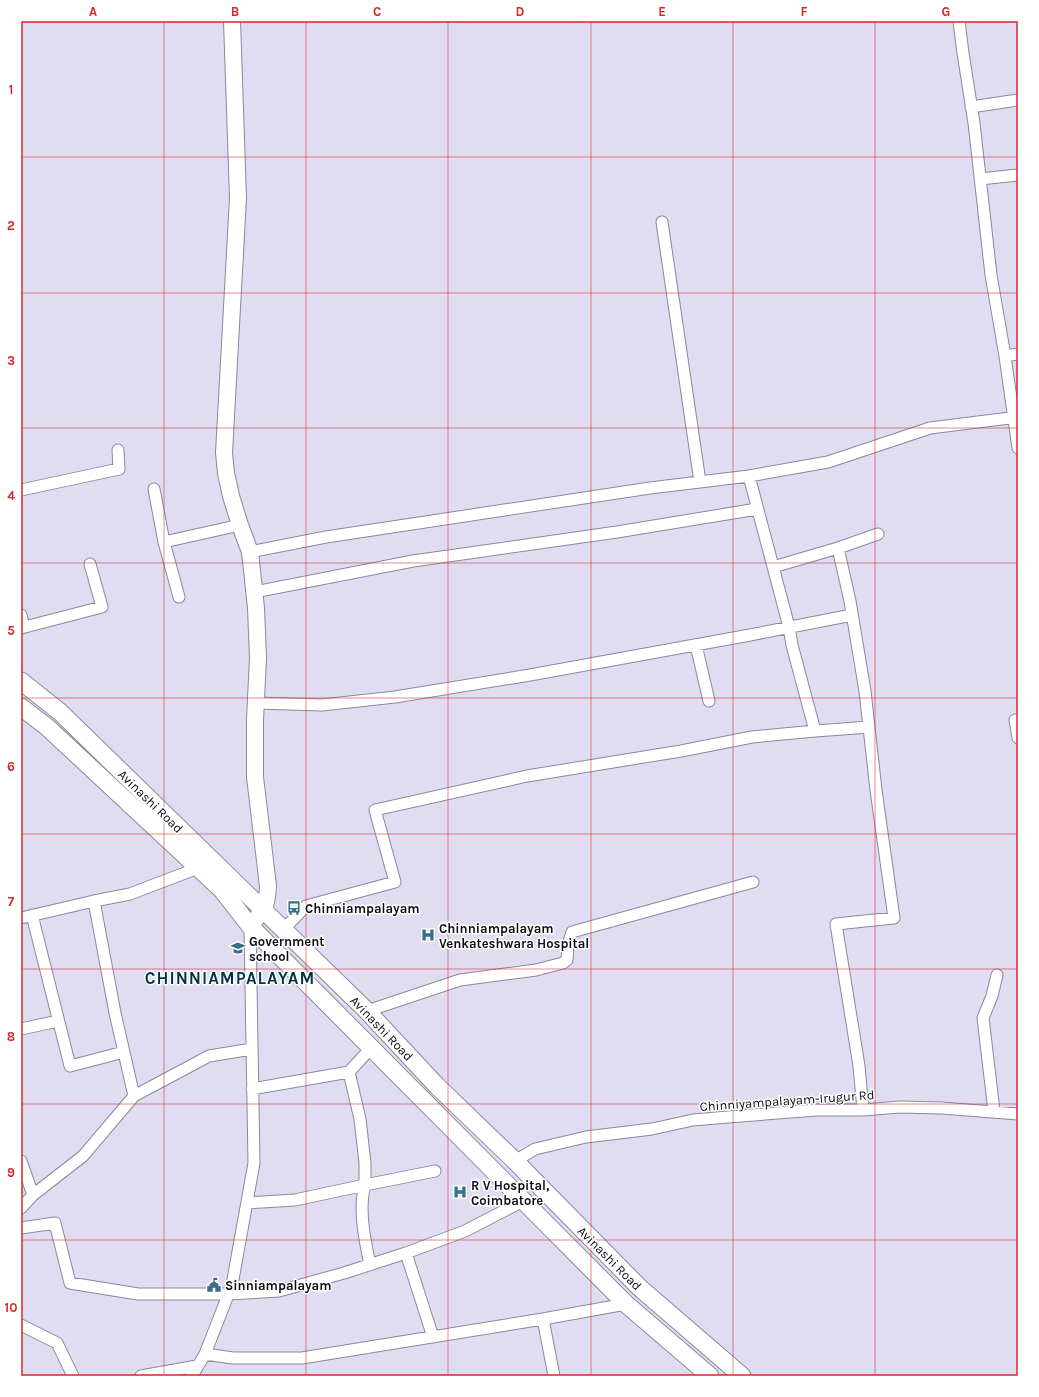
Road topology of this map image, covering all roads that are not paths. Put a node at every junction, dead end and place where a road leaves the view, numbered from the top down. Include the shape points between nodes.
1 (232, 21) edge
2 (959, 21) edge
3 (1018, 100) edge
4 (972, 107) junction
5 (1018, 175) edge
6 (980, 179) junction
7 (662, 222) dead end
8 (1018, 354) edge
9 (1005, 356) junction
10 (1015, 417) edge
11 (1018, 448) edge
12 (118, 450) dead end
13 (749, 476) junction
14 (700, 482) junction
15 (154, 489) dead end
16 (21, 490) edge
17 (757, 509) junction
18 (240, 525) junction
19 (878, 534) dead end
20 (164, 542) junction
21 (838, 548) junction
22 (250, 552) junction
23 (90, 564) dead end
24 (773, 567) junction
25 (254, 592) junction
26 (178, 597) dead end
27 (21, 615) edge
28 (852, 615) junction
29 (790, 626) junction
30 (23, 628) edge
31 (696, 645) junction
32 (21, 681) edge
33 (709, 701) dead end
34 (256, 704) junction
35 (21, 707) edge
36 (1018, 720) edge
37 (870, 727) junction
38 (815, 731) junction
39 (1018, 738) edge
40 (198, 868) junction
41 (753, 882) dead end
42 (94, 901) junction
43 (264, 910) junction
44 (26, 916) edge
45 (250, 926) junction
46 (283, 930) junction
47 (998, 975) dead end
48 (366, 1011) junction
49 (58, 1021) junction
50 (21, 1029) edge
51 (371, 1048) junction
52 (252, 1049) junction
53 (124, 1052) junction
54 (349, 1072) junction
55 (252, 1089) junction
56 (134, 1096) junction
57 (863, 1110) junction
58 (994, 1111) junction
59 (1018, 1114) edge
60 (21, 1161) edge
61 (515, 1161) junction
62 (435, 1171) dead end
63 (365, 1185) junction
64 (33, 1195) junction
65 (523, 1201) junction
66 (246, 1207) junction
67 (21, 1208) edge
68 (21, 1228) edge
69 (406, 1253) junction
70 (370, 1265) junction
71 (230, 1290) junction
72 (626, 1304) junction
73 (542, 1319) junction
74 (21, 1325) edge
75 (433, 1336) junction
76 (205, 1354) junction
77 (195, 1371) edge
78 (73, 1376) edge
79 (141, 1376) edge
80 (554, 1376) edge
81 (710, 1376) edge
82 (742, 1376) edge

1 - 18 main road via 238,198 224,453 226,473
2 - 4 street
3 - 4 street
4 - 6 street
5 - 6 street
6 - 9 street via 991,275
7 - 14 street
8 - 9 street
9 - 10 street
10 - 11 street
10 - 13 street via 930,428 828,462
12 - 16 street via 119,469
13 - 14 street
13 - 17 street
14 - 22 street via 326,537
15 - 20 street
17 - 24 street
17 - 25 street via 413,561
18 - 20 street
18 - 22 main road
19 - 21 street
20 - 26 street
21 - 24 street
21 - 28 street
22 - 25 main road
23 - 30 street via 102,607
24 - 29 street
25 - 34 main road via 258,658
27 - 30 street
28 - 29 street
28 - 37 street
29 - 31 street
29 - 38 street via 792,645
31 - 33 street
31 - 34 street via 394,697 322,705
32 - 43 main road, Avinashi Road via 60,712
34 - 43 main road via 255,777 268,886 268,899
35 - 40 main road, Avinashi Road
36 - 39 street via 1015,720
37 - 38 street
37 - 57 street via 894,918 836,924 859,1066
38 - 46 street via 752,737 527,776 375,810 394,882 306,906
40 - 42 street via 130,894
40 - 45 main road, Avinashi Road via 222,890
41 - 48 street via 572,932 567,960 563,963 536,970 460,980
42 - 44 street
42 - 53 street
43 - 45 main road
43 - 46 main road, Avinashi Road
44 - 49 street
45 - 51 main road, Avinashi Road
45 - 52 street
46 - 48 main road, Avinashi Road
47 - 58 street via 983,1018
48 - 61 main road, Avinashi Road via 437,1086
49 - 50 street
49 - 53 street via 70,1066
51 - 54 street
51 - 65 main road, Avinashi Road
52 - 55 street
52 - 56 street via 209,1056
53 - 56 street
54 - 55 street
54 - 63 street via 360,1119
55 - 66 street via 254,1163
56 - 64 street via 83,1156
57 - 58 street, Chinniyampalayam-Irugur Rd via 900,1107
57 - 61 street, Chinniyampalayam-Irugur Rd via 816,1110 693,1120 652,1129 586,1137 535,1149
58 - 59 street, Chinniyampalayam-Irugur Rd
60 - 64 street
61 - 82 main road, Avinashi Road via 640,1288
62 - 63 street
63 - 66 street via 295,1200
63 - 70 street via 362,1195 363,1214
64 - 67 street
65 - 69 street via 465,1231
65 - 72 main road, Avinashi Road
66 - 71 street
68 - 71 street via 55,1222 70,1283 138,1294
69 - 70 street
69 - 75 street
70 - 71 street via 278,1291
71 - 76 street
72 - 73 street
72 - 81 main road, Avinashi Road
73 - 75 street
73 - 80 street
74 - 78 street via 56,1343
75 - 76 street via 302,1358 233,1358
76 - 77 street
77 - 79 street

